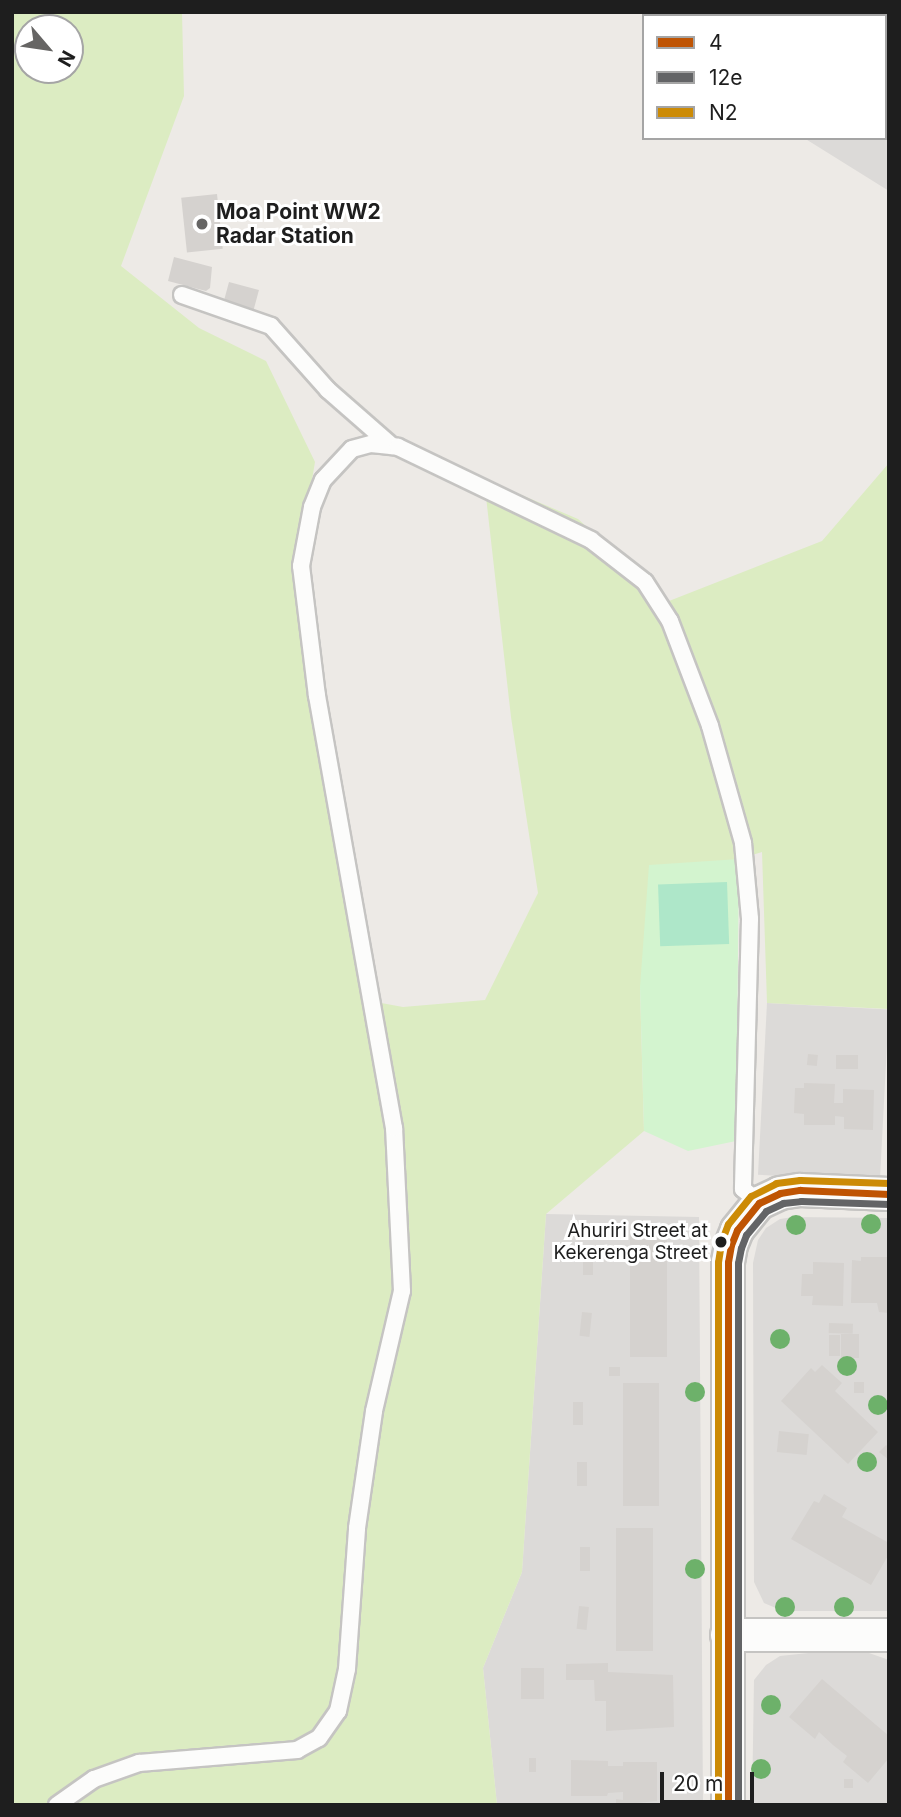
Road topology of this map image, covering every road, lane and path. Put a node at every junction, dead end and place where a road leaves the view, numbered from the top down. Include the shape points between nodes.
1 (182, 295) dead end
2 (392, 446) junction
3 (889, 1194) edge
4 (759, 1203) junction
5 (889, 1635) edge
6 (727, 1636) junction
7 (57, 1805) edge
8 (729, 1805) edge

1 - 2 lane via 271,326 328,390
2 - 4 lane via 603,547 645,582 670,621 710,726 743,843 750,919 743,1189
2 - 7 lane via 371,444 352,449 323,480 312,507 301,566 317,696 394,1128 402,1290 374,1411 357,1528 347,1669 338,1711 318,1738 298,1750 139,1763 94,1779
3 - 4 street via 800,1189
4 - 6 street via 737,1230 728,1262
5 - 6 street
6 - 8 street

